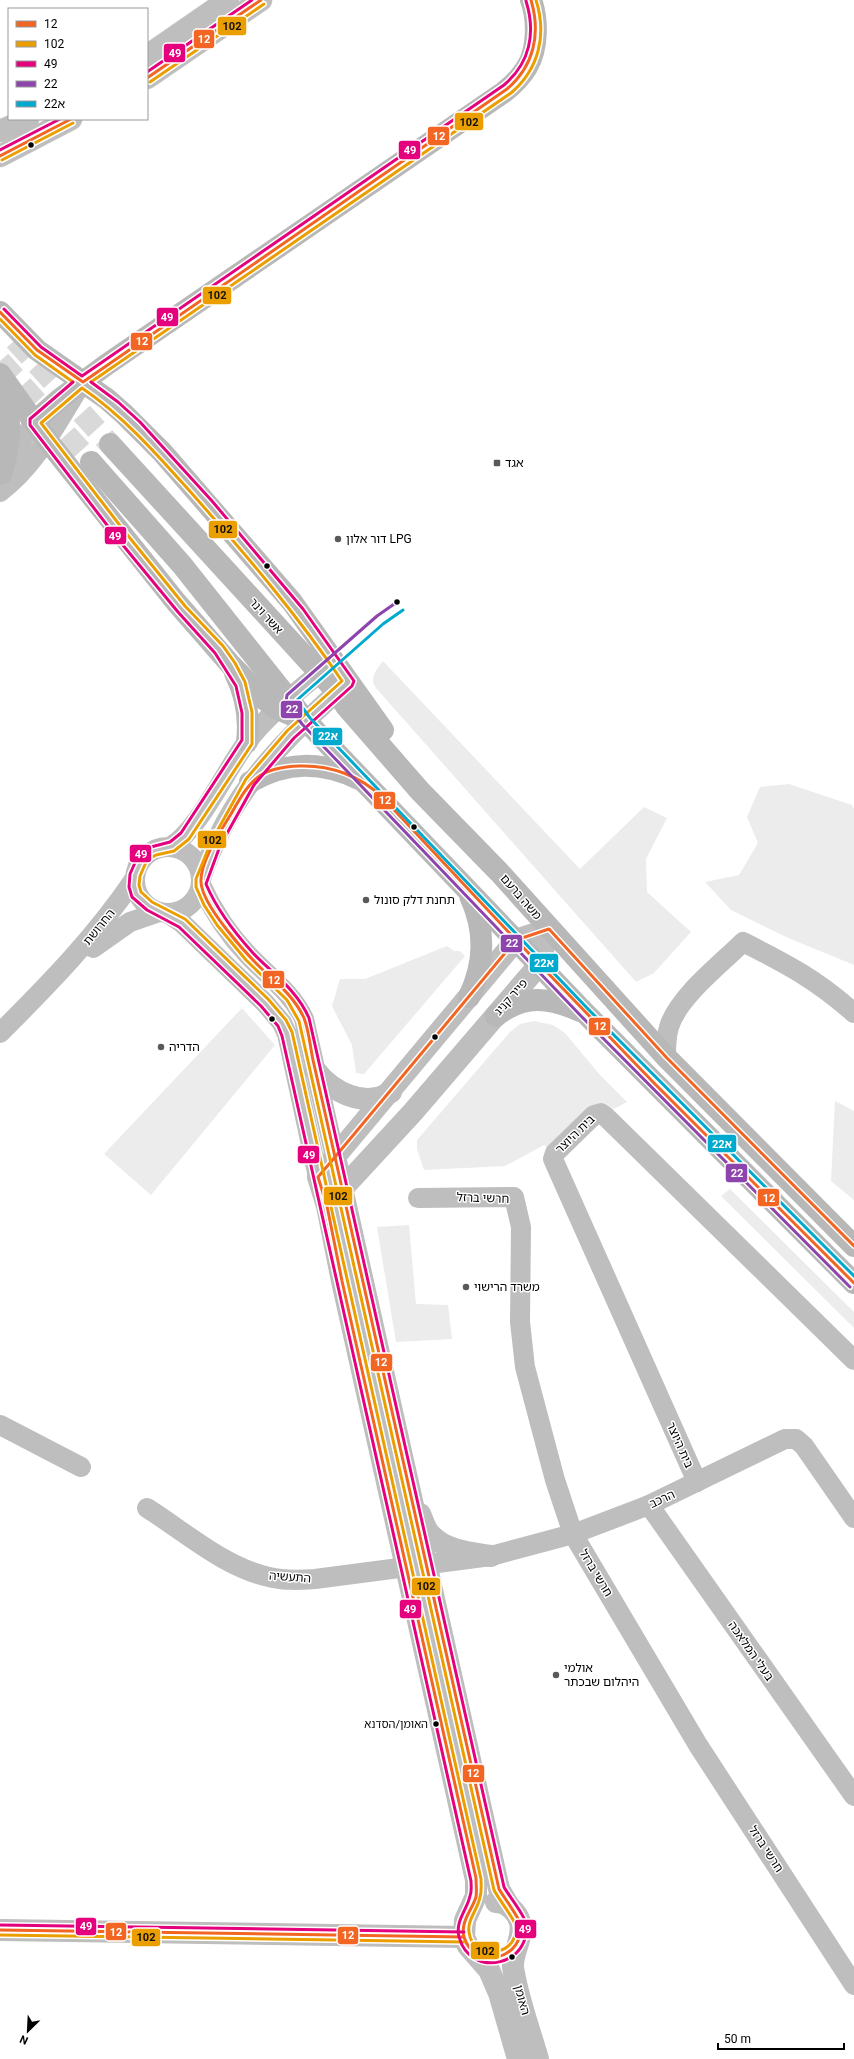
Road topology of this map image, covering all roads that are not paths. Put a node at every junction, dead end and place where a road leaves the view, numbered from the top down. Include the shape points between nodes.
1 (228, 0) edge
2 (261, 0) edge
3 (531, 0) edge
4 (148, 55) edge
5 (148, 77) edge
6 (25, 120) edge
7 (69, 120) edge
8 (0, 130) edge
9 (0, 156) edge
10 (0, 312) edge
11 (0, 374) edge
12 (0, 380) edge
13 (83, 382) junction
14 (34, 422) junction
15 (47, 440) junction
16 (110, 444) tunnel mouth
17 (90, 462) tunnel mouth
18 (0, 480) edge
19 (231, 665) junction
20 (327, 667) junction
21 (343, 687) junction
22 (284, 704) junction
23 (306, 721) junction
24 (247, 742) junction
25 (250, 782) junction
26 (366, 783) junction
27 (170, 847) junction
28 (134, 878) junction
29 (201, 882) junction
30 (465, 886) junction
31 (163, 913) junction
32 (549, 929) junction
33 (516, 940) junction
34 (539, 965) junction
35 (60, 973) junction
36 (469, 997) junction
37 (585, 1013) junction
38 (854, 1013) edge
39 (496, 1016) junction
40 (0, 1033) edge
41 (666, 1057) junction
42 (315, 1070) junction
43 (391, 1092) junction
44 (335, 1157) junction
45 (318, 1177) junction
46 (342, 1189) junction
47 (418, 1198) dead end
48 (854, 1246) edge
49 (854, 1283) edge
50 (854, 1360) edge
51 (0, 1425) edge
52 (80, 1467) dead end
53 (697, 1482) junction
54 (411, 1496) junction
55 (649, 1506) junction
56 (147, 1508) dead end
57 (854, 1518) edge
58 (573, 1534) junction
59 (491, 1556) junction
60 (417, 1566) junction
61 (854, 1796) edge
62 (509, 1906) junction
63 (470, 1912) junction
64 (0, 1930) edge
65 (519, 1941) junction
66 (470, 1945) junction
67 (854, 1985) edge
68 (518, 2059) edge
69 (538, 2059) edge

1 - 4 main road
2 - 5 main road
3 - 13 main road via 535,30 534,48 528,66 517,81
6 - 8 main road
7 - 9 main road
10 - 13 main road via 37,350
11 - 14 main road
12 - 18 main road via 10,427 9,449
13 - 14 main road
13 - 15 street
13 - 20 main road via 124,414 162,452 287,596
14 - 15 main road
14 - 18 street
15 - 18 street via 20,475
15 - 19 main road via 176,602
16 - 20 main road, אשר וינר
17 - 22 main road via 182,565
19 - 22 main road via 264,699
19 - 24 main road via 240,683 247,710
20 - 21 main road, משה ברעם
20 - 22 street
21 - 23 street
21 - 32 main road, משה ברעם via 376,719 420,791 499,872
22 - 23 main road
22 - 24 street
23 - 25 street via 269,758
23 - 26 main road
24 - 27 street via 185,836
25 - 26 main road via 268,772 302,765 336,770
25 - 29 street via 215,844
26 - 30 main road
27 - 28 street via 162,847 147,854 137,867
27 - 29 street via 188,854 200,870
28 - 31 street via 141,899 149,907
28 - 35 street, החרושת via 101,925
29 - 31 street via 193,902 185,908
29 - 42 street, האומן via 209,903 236,942 299,1008 304,1019
30 - 33 main road
30 - 36 main road via 480,924 483,940 481,962
31 - 35 street, החרושת via 130,922 116,930
31 - 45 street, האומן via 182,923 265,1003 282,1023
32 - 33 main road
32 - 34 main road, פייר קניג
32 - 41 main road, משה ברעם
33 - 34 main road
33 - 36 main road
34 - 37 main road
34 - 39 main road, פייר קניג
35 - 40 street, החרושת
36 - 43 main road
37 - 39 main road via 546,1000 529,1000 513,1004
37 - 49 main road
38 - 41 street via 830,991 792,966 743,942 689,995 674,1014 667,1036
39 - 46 main road, פייר קניג
41 - 48 main road, משה ברעם
42 - 43 main road via 330,1086 349,1095 373,1098
42 - 44 street, האומן
43 - 44 main road
44 - 45 main road
44 - 46 main road, האומן
45 - 60 main road, האומן
46 - 54 main road, האומן
47 - 58 street, חרשי ברזל via 514,1198 521,1227 520,1322 525,1367 555,1480
50 - 53 street, בית היוצר via 604,1115 594,1115 555,1152 552,1159
51 - 52 street
53 - 55 street, הרכב
53 - 57 street, הרכב via 785,1439 796,1439 804,1446
54 - 59 main road via 430,1534 434,1537 460,1551
54 - 60 main road, האומן
55 - 58 street, הרכב
55 - 61 street, בעלי המלאכה
56 - 60 street, התעשיה via 223,1558 249,1571 270,1577 291,1580 315,1579
58 - 59 street, הרכב
58 - 67 street, חרשי ברזל via 698,1745
59 - 60 street, הרכב
60 - 62 main road, האומן via 499,1889
60 - 63 main road, האומן via 476,1880 476,1896
62 - 63 main road via 500,1902 487,1902 477,1905
62 - 65 main road, האומן via 520,1922
63 - 66 main road, האומן via 465,1920
64 - 66 main road
65 - 66 main road via 510,1952 496,1958 486,1958
65 - 69 main road, האומן via 513,1966
66 - 68 main road, האומן via 489,1970 499,1993

